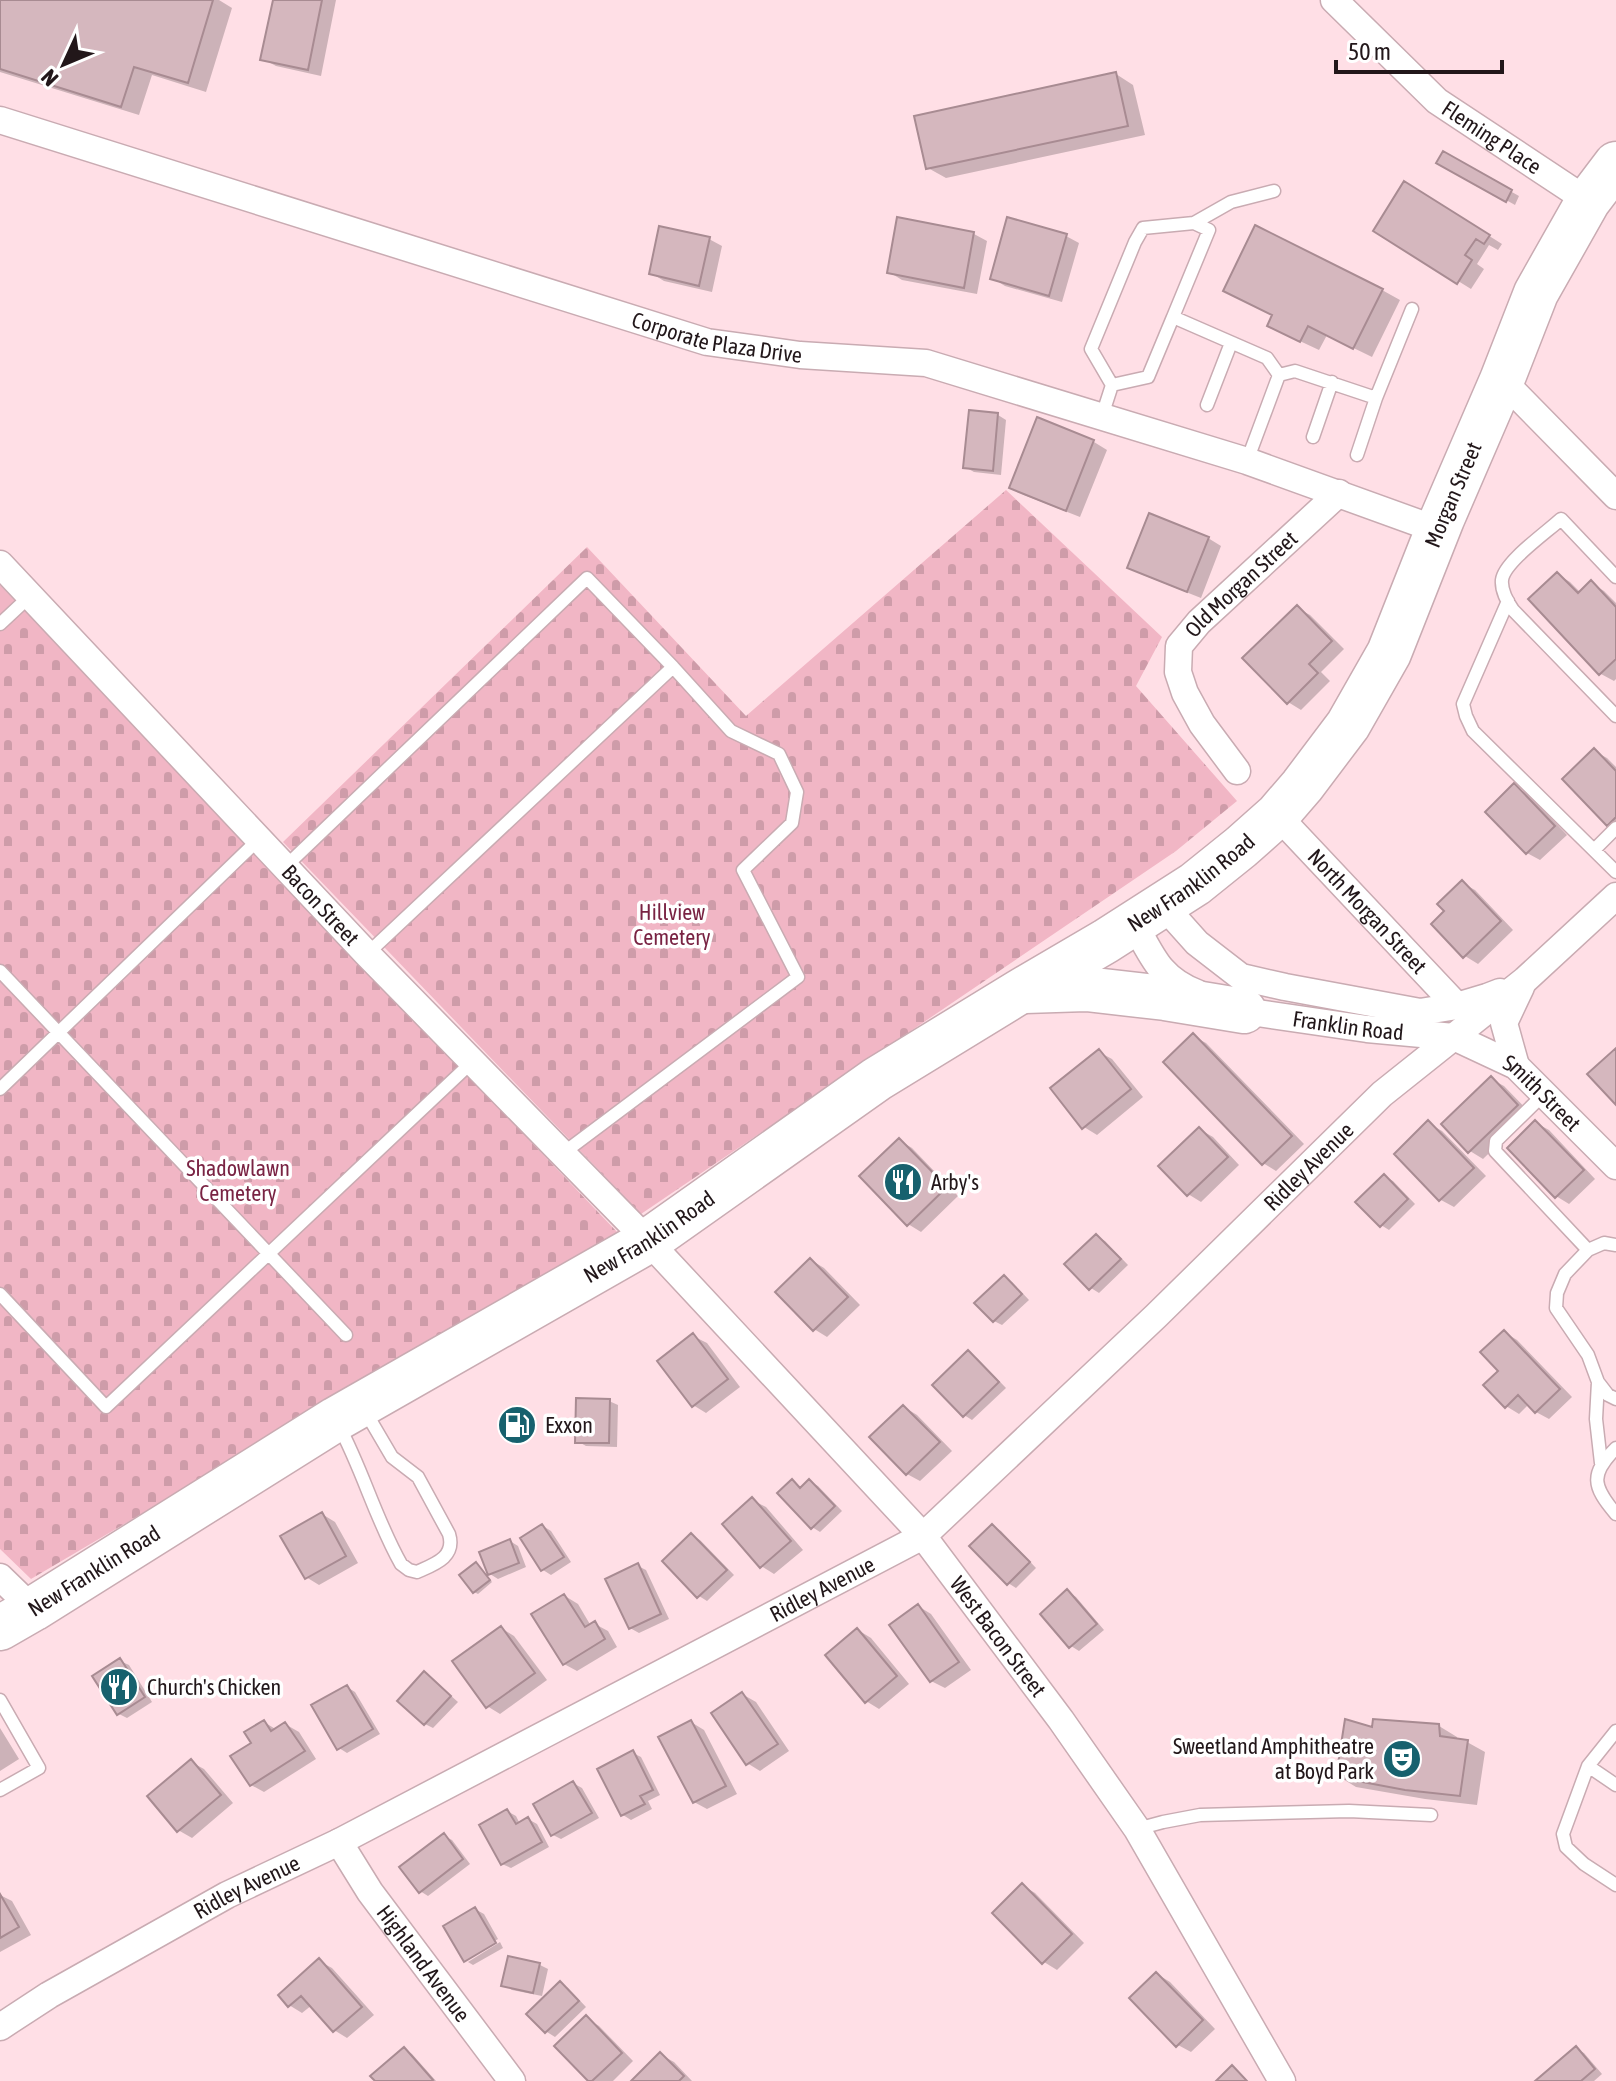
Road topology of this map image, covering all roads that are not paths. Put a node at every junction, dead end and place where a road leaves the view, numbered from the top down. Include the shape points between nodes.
1 (1334, 0) edge
2 (0, 120) edge
3 (1608, 176) edge
4 (1274, 191) dead end
5 (1194, 223) junction
6 (1412, 309) dead end
7 (1173, 317) junction
8 (1231, 343) junction
9 (1279, 375) junction
10 (1502, 380) junction
11 (1332, 382) junction
12 (1112, 385) junction
13 (1376, 398) junction
14 (1207, 405) dead end
15 (1102, 416) junction
16 (1313, 437) dead end
17 (1357, 455) dead end
18 (1247, 461) junction
19 (1339, 493) junction
20 (1616, 496) edge
21 (1438, 530) junction
22 (0, 564) edge
23 (1616, 577) edge
24 (30, 596) junction
25 (1508, 601) junction
26 (0, 624) edge
27 (673, 667) junction
28 (1616, 716) edge
29 (1237, 771) dead end
30 (1277, 815) junction
31 (1616, 828) edge
32 (259, 839) junction
33 (1594, 850) junction
34 (285, 867) junction
35 (1616, 872) edge
36 (1616, 896) edge
37 (1148, 914) junction
38 (367, 954) junction
39 (0, 971) edge
40 (1525, 980) junction
41 (1019, 992) junction
42 (1457, 1006) junction
43 (1244, 1011) junction
44 (58, 1032) junction
45 (1454, 1037) junction
46 (472, 1062) junction
47 (1516, 1066) junction
48 (0, 1089) edge
49 (1544, 1094) junction
50 (562, 1154) junction
51 (1616, 1166) edge
52 (648, 1241) junction
53 (1616, 1245) edge
54 (1588, 1250) junction
55 (269, 1253) junction
56 (0, 1294) edge
57 (346, 1335) dead end
58 (1598, 1382) junction
59 (1616, 1399) edge
60 (349, 1412) junction
61 (1616, 1448) edge
62 (1601, 1463) junction
63 (1616, 1514) edge
64 (923, 1536) junction
65 (0, 1577) edge
66 (16, 1619) edge
67 (0, 1700) edge
68 (1616, 1731) edge
69 (1588, 1766) junction
70 (1616, 1785) edge
71 (0, 1790) edge
72 (1431, 1815) dead end
73 (1137, 1829) junction
74 (339, 1842) junction
75 (1616, 1885) edge
76 (0, 2027) edge
77 (512, 2081) edge
78 (1282, 2081) edge

1 - 3 street, Fleming Place via 1437,101
2 - 15 street, Corporate Plaza Drive via 707,342 800,355 926,363
3 - 10 highway, Morgan Street via 1536,293
4 - 5 lane via 1231,202
5 - 7 lane via 1209,230
5 - 12 lane via 1143,228 1135,242 1091,349
6 - 13 lane
7 - 8 lane
7 - 12 lane via 1148,377
8 - 9 lane via 1267,358
8 - 14 lane
9 - 11 lane via 1295,371
9 - 18 lane
10 - 20 street
10 - 21 highway, Morgan Street
11 - 13 lane
11 - 16 lane
12 - 15 lane
13 - 17 lane
15 - 18 street, Corporate Plaza Drive
18 - 19 street, Corporate Plaza Drive
19 - 21 street, Corporate Plaza Drive
19 - 29 street, Old Morgan Street via 1179,646 1178,672 1185,693
21 - 30 highway, Morgan Street via 1369,690
22 - 24 street, Bacon Street
23 - 25 lane via 1561,519 1505,570 1502,581
24 - 26 lane
24 - 32 street, Bacon Street
25 - 28 lane
25 - 33 lane via 1463,704 1466,716 1473,731
27 - 34 lane via 587,578
27 - 38 lane
27 - 50 lane via 731,731 779,754 797,792 792,823 743,870 798,977
30 - 37 highway, New Franklin Road via 1195,884
30 - 42 street, North Morgan Street
31 - 33 lane
32 - 34 street, Bacon Street
32 - 44 lane
33 - 35 lane
34 - 38 street, Bacon Street
36 - 40 street, Ridley Avenue
37 - 41 highway, New Franklin Road
37 - 42 street, Franklin Road via 1241,977 1420,1012
37 - 43 street, Franklin Road via 1159,968 1181,987
38 - 46 street, Bacon Street
39 - 44 lane
40 - 42 street, Ridley Avenue
40 - 45 street, Ridley Avenue
40 - 47 street, Ridley Avenue via 1504,1023
41 - 43 highway via 1086,989
41 - 52 highway, New Franklin Road via 877,1079
43 - 45 street, Franklin Road
44 - 48 lane
44 - 55 lane
45 - 47 street, Smith Street
45 - 64 street, Ridley Avenue via 1382,1094
46 - 50 street, Bacon Street
46 - 55 lane
47 - 49 street, Smith Street
49 - 51 street, Smith Street
49 - 54 lane via 1496,1141 1495,1151
50 - 52 street, Bacon Street
52 - 60 highway, New Franklin Road
52 - 64 street, West Bacon Street
53 - 54 lane via 1604,1243
54 - 58 lane via 1565,1274 1556,1308 1588,1355
55 - 56 lane via 106,1407
55 - 57 lane
58 - 59 lane
58 - 62 lane
60 - 60 lane via 418,1477 452,1543 434,1564 417,1572 401,1564 355,1456
60 - 66 highway, New Franklin Road
61 - 62 lane
62 - 63 lane via 1598,1489
64 - 73 street, West Bacon Street
64 - 74 street, Ridley Avenue
65 - 66 street
67 - 71 lane via 39,1768
68 - 69 lane
69 - 70 lane
69 - 75 lane via 1563,1834 1566,1847
72 - 73 lane via 1200,1815
73 - 78 street, West Bacon Street
74 - 76 street, Ridley Avenue via 227,1895
74 - 77 street, Highland Avenue via 370,1892

